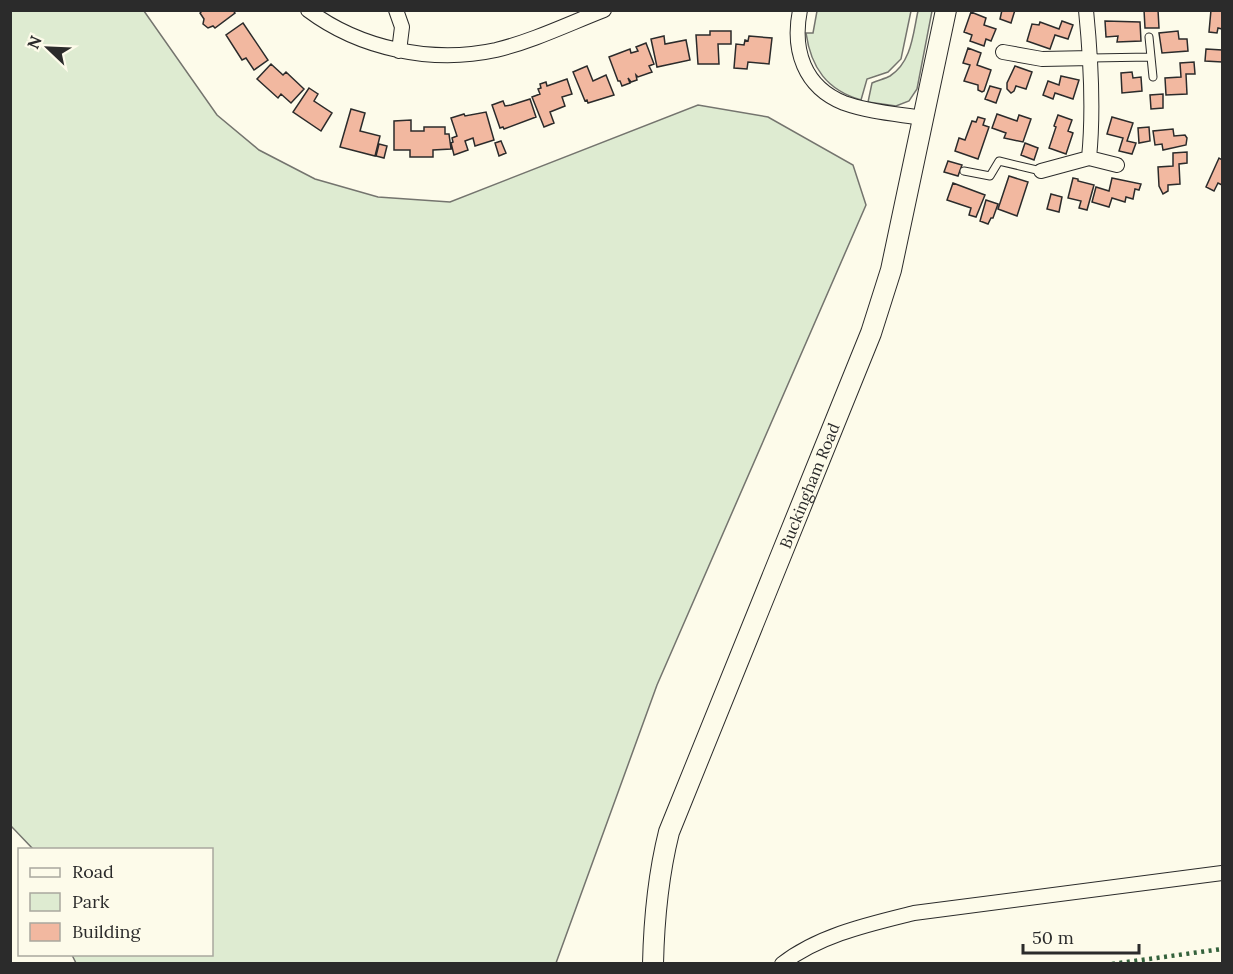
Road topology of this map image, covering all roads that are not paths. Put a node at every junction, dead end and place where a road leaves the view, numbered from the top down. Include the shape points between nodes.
1 (308, 10) edge
2 (396, 10) edge
3 (604, 10) edge
4 (800, 10) edge
5 (946, 10) edge
6 (1086, 10) edge
7 (1149, 37) dead end
8 (399, 51) junction
9 (1004, 52) dead end
10 (1151, 57) junction
11 (1091, 58) junction
12 (1153, 76) dead end
13 (922, 118) junction
14 (1089, 158) junction
15 (1117, 165) dead end
16 (964, 171) dead end
17 (1041, 171) joint
18 (1222, 873) edge
19 (658, 960) edge
20 (782, 963) edge

1 - 8 street via 344,32
2 - 8 street via 402,27
3 - 8 street via 495,50 454,56
4 - 13 street via 796,29 798,52 808,73 823,90 863,108
5 - 13 main road, Buckingham Road
6 - 11 street
7 - 10 lane
9 - 11 street via 1042,59
10 - 11 lane
10 - 12 lane
11 - 14 street
13 - 19 main road, Buckingham Road via 891,270 871,333 669,832 658,884
14 - 15 street
14 - 17 street
16 - 17 lane via 990,176 999,161
18 - 20 street via 914,914 822,941

